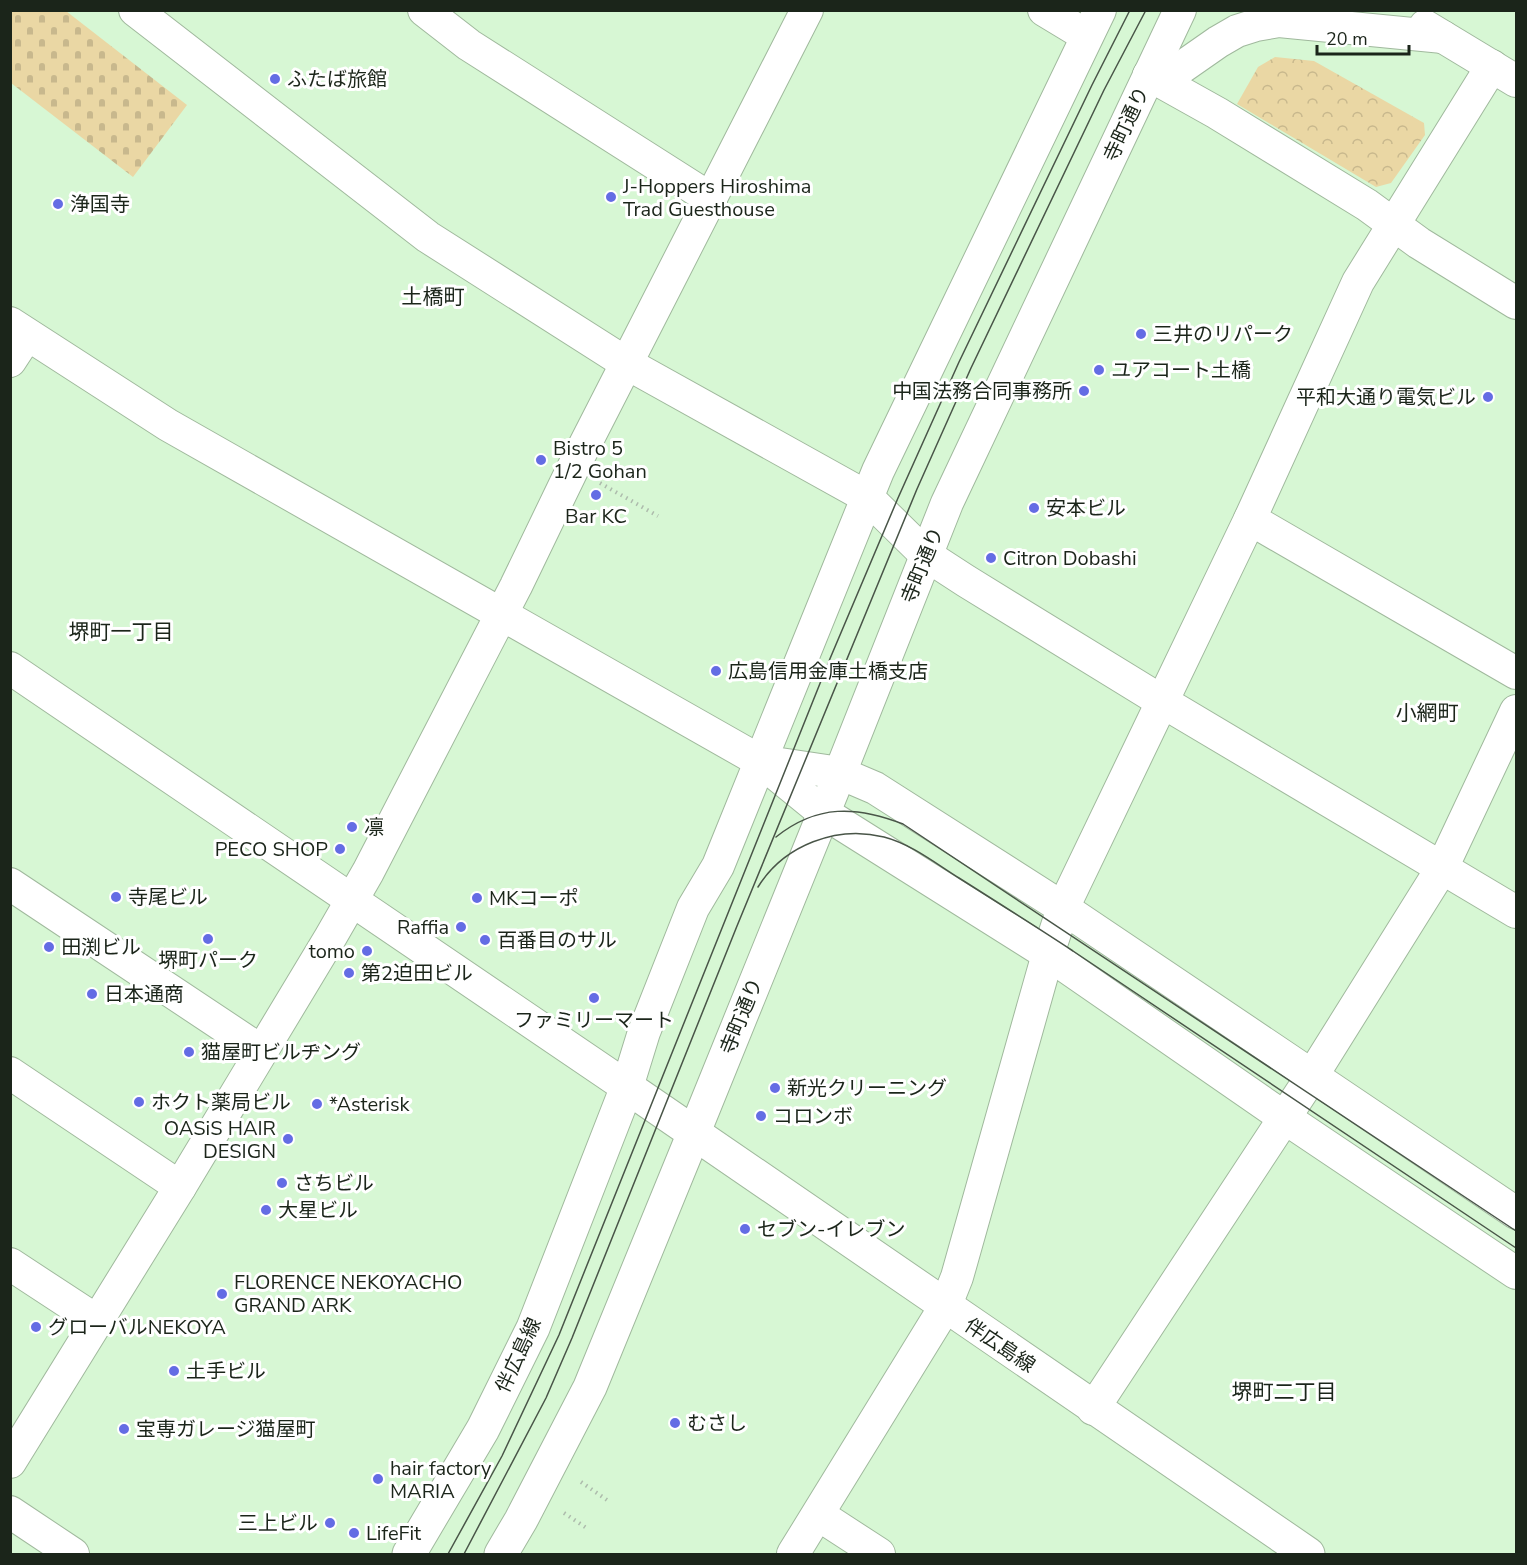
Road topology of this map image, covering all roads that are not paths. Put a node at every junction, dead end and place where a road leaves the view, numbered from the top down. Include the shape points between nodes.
1 (135, 10) edge
2 (424, 10) edge
3 (807, 10) edge
4 (1044, 10) edge
5 (1180, 10) edge
6 (1399, 10) edge
7 (1425, 10) edge
8 (1090, 19) edge
9 (1443, 37) junction
10 (1504, 74) edge
11 (1149, 75) junction
12 (711, 199) junction
13 (1393, 224) junction
14 (1516, 303) edge
15 (16, 340) edge
16 (626, 363) junction
17 (867, 497) junction
18 (1250, 519) junction
19 (926, 555) junction
20 (500, 615) junction
21 (10, 668) edge
22 (1516, 673) edge
23 (1163, 702) junction
24 (1516, 711) edge
25 (759, 761) junction
26 (840, 773) junction
27 (824, 813) junction
28 (1442, 868) junction
29 (10, 884) edge
30 (352, 901) junction
31 (1063, 908) junction
32 (1516, 912) edge
33 (1048, 954) junction
34 (261, 1052) junction
35 (10, 1073) edge
36 (1312, 1076) junction
37 (627, 1087) junction
38 (1285, 1118) junction
39 (694, 1133) junction
40 (180, 1187) junction
41 (1516, 1213) edge
42 (10, 1264) edge
43 (1516, 1273) edge
44 (945, 1307) junction
45 (97, 1321) junction
46 (1094, 1409) junction
47 (10, 1462) edge
48 (10, 1512) edge
49 (819, 1515) junction
50 (73, 1554) edge
51 (409, 1554) edge
52 (501, 1554) edge
53 (793, 1554) edge
54 (879, 1554) edge
55 (1304, 1554) edge

1 - 16 street via 428,237
2 - 12 street via 470,45
3 - 12 street
4 - 8 street
5 - 11 street, 寺町通り
6 - 9 street
7 - 9 street
8 - 17 street
9 - 10 street
9 - 11 street via 1279,21 1237,32 1175,72
10 - 13 street
11 - 13 street via 1237,125
11 - 19 street, 寺町通り
12 - 16 street
13 - 14 street
13 - 18 street via 1358,282
15 - 20 street
16 - 17 street
16 - 20 street
17 - 19 street
17 - 25 street
18 - 22 street
18 - 23 street
19 - 23 street
19 - 26 street, 寺町通り
20 - 25 street
20 - 30 street
21 - 30 street
23 - 28 street
23 - 31 street
24 - 28 street
25 - 26 street
25 - 27 street
25 - 37 street via 718,866 693,908 644,1032
26 - 27 street, 寺町通り
26 - 31 street via 875,788
27 - 33 street
27 - 39 street, 寺町通り
28 - 32 street
28 - 36 street
29 - 34 street
30 - 34 street
30 - 37 street
31 - 33 street
31 - 36 street
33 - 38 street
33 - 44 street
34 - 40 street
35 - 40 street
36 - 38 street
36 - 41 street
37 - 39 main road, 伴広島線
37 - 51 main road, 伴広島線 via 533,1328 483,1429
38 - 43 street
38 - 46 street
39 - 44 main road, 伴広島線
39 - 52 main road via 590,1388
40 - 45 street
42 - 45 street
44 - 46 main road, 伴広島線
44 - 49 street
45 - 47 street
46 - 55 main road, 伴広島線
48 - 50 street
49 - 53 street
49 - 54 street

